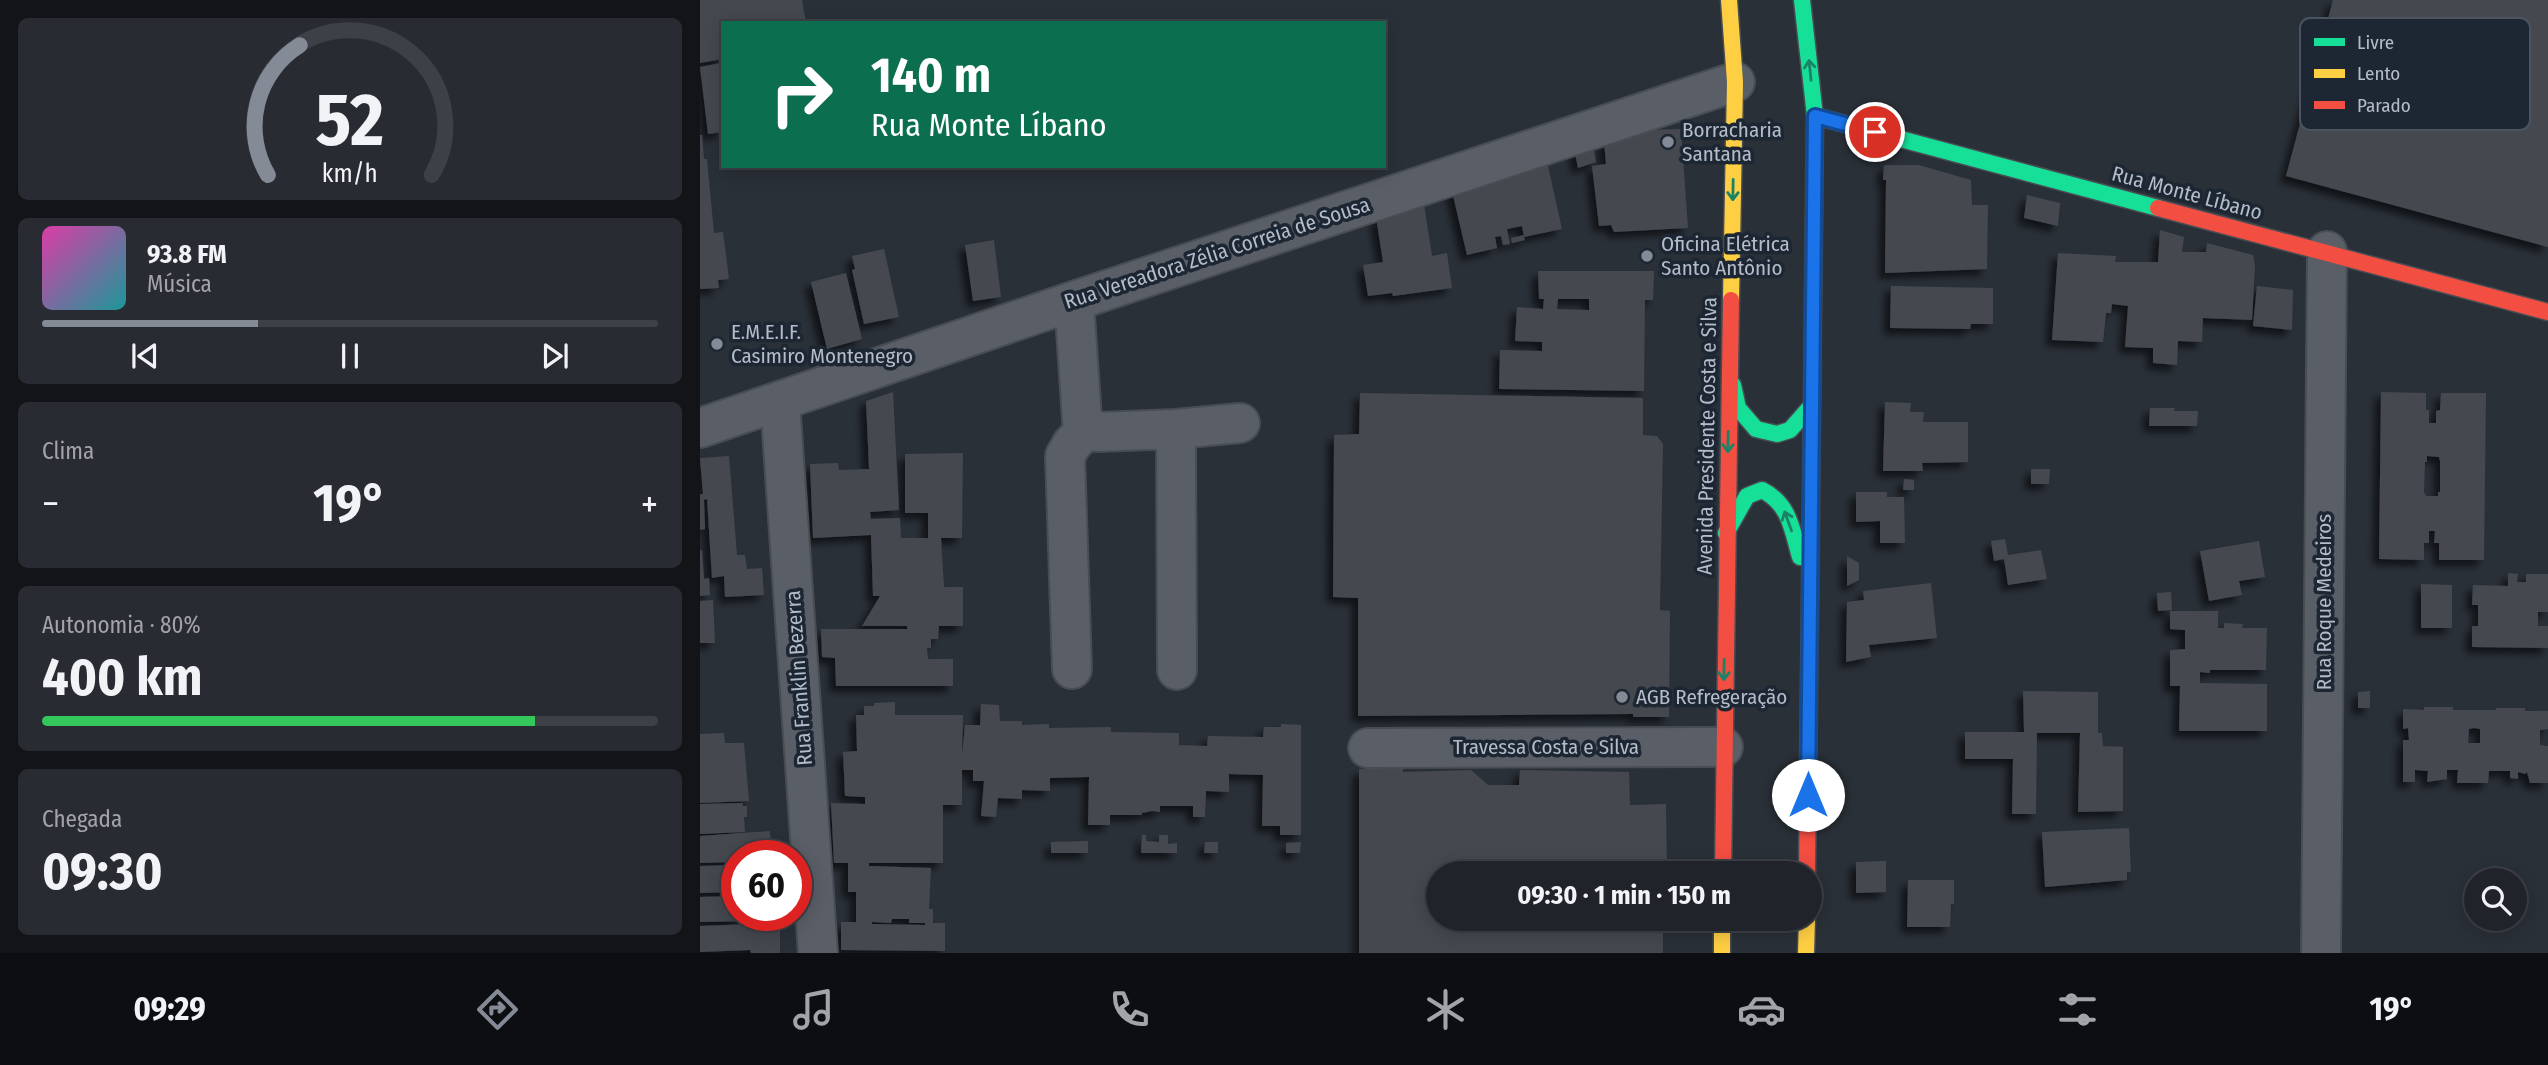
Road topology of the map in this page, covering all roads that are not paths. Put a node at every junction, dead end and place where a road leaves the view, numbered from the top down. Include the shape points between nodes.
1 (1728, 0) edge
2 (1802, 0) edge
3 (1735, 82) junction
4 (1815, 116) junction
5 (2327, 251) junction
6 (1074, 301) junction
7 (2548, 312) edge
8 (1730, 365) junction
9 (780, 402) junction
10 (1812, 405) junction
11 (1240, 423) dead end
12 (1088, 427) junction
13 (700, 428) edge
14 (1176, 429) junction
15 (1726, 533) junction
16 (1810, 586) junction
17 (1072, 669) dead end
18 (1177, 670) dead end
19 (1723, 747) junction
20 (1368, 748) dead end
21 (1723, 861) edge
22 (1807, 861) edge
23 (1723, 931) edge
24 (1807, 931) edge
25 (818, 953) edge
26 (1722, 953) edge
27 (1806, 953) edge
28 (2321, 953) edge

1 - 3 main road, Avenida Presidente Costa e Silva
4 -> 2 main road
3 - 6 street, Rua Vereadora Zélia Correia de Sousa
3 -> 8 main road, Avenida Presidente Costa e Silva
4 - 5 main road, Rua Monte Líbano
4 - 10 main road
5 - 7 main road, Rua Monte Líbano
5 - 28 street, Rua Roque Medeiros
6 - 9 street, Rua Vereadora Zélia Correia de Sousa
6 - 12 street via 1082,420
8 - 10 main road via 1738,408 1756,429 1777,434 1790,430
8 -> 15 main road, Avenida Presidente Costa e Silva
9 - 13 street, Rua Vereadora Zélia Correia de Sousa
9 - 25 street, Rua Franklin Bezerra
10 - 16 main road
11 - 14 street
12 - 14 street via 1098,432
12 - 17 street via 1065,456
14 - 18 street
16 -> 15 main road via 1787,514 1776,496 1762,489 1747,496
15 -> 19 main road, Avenida Presidente Costa e Silva
16 - 22 main road
19 - 20 street, Travessa Costa e Silva
19 - 21 main road, Avenida Presidente Costa e Silva
23 - 26 main road
24 - 27 main road

